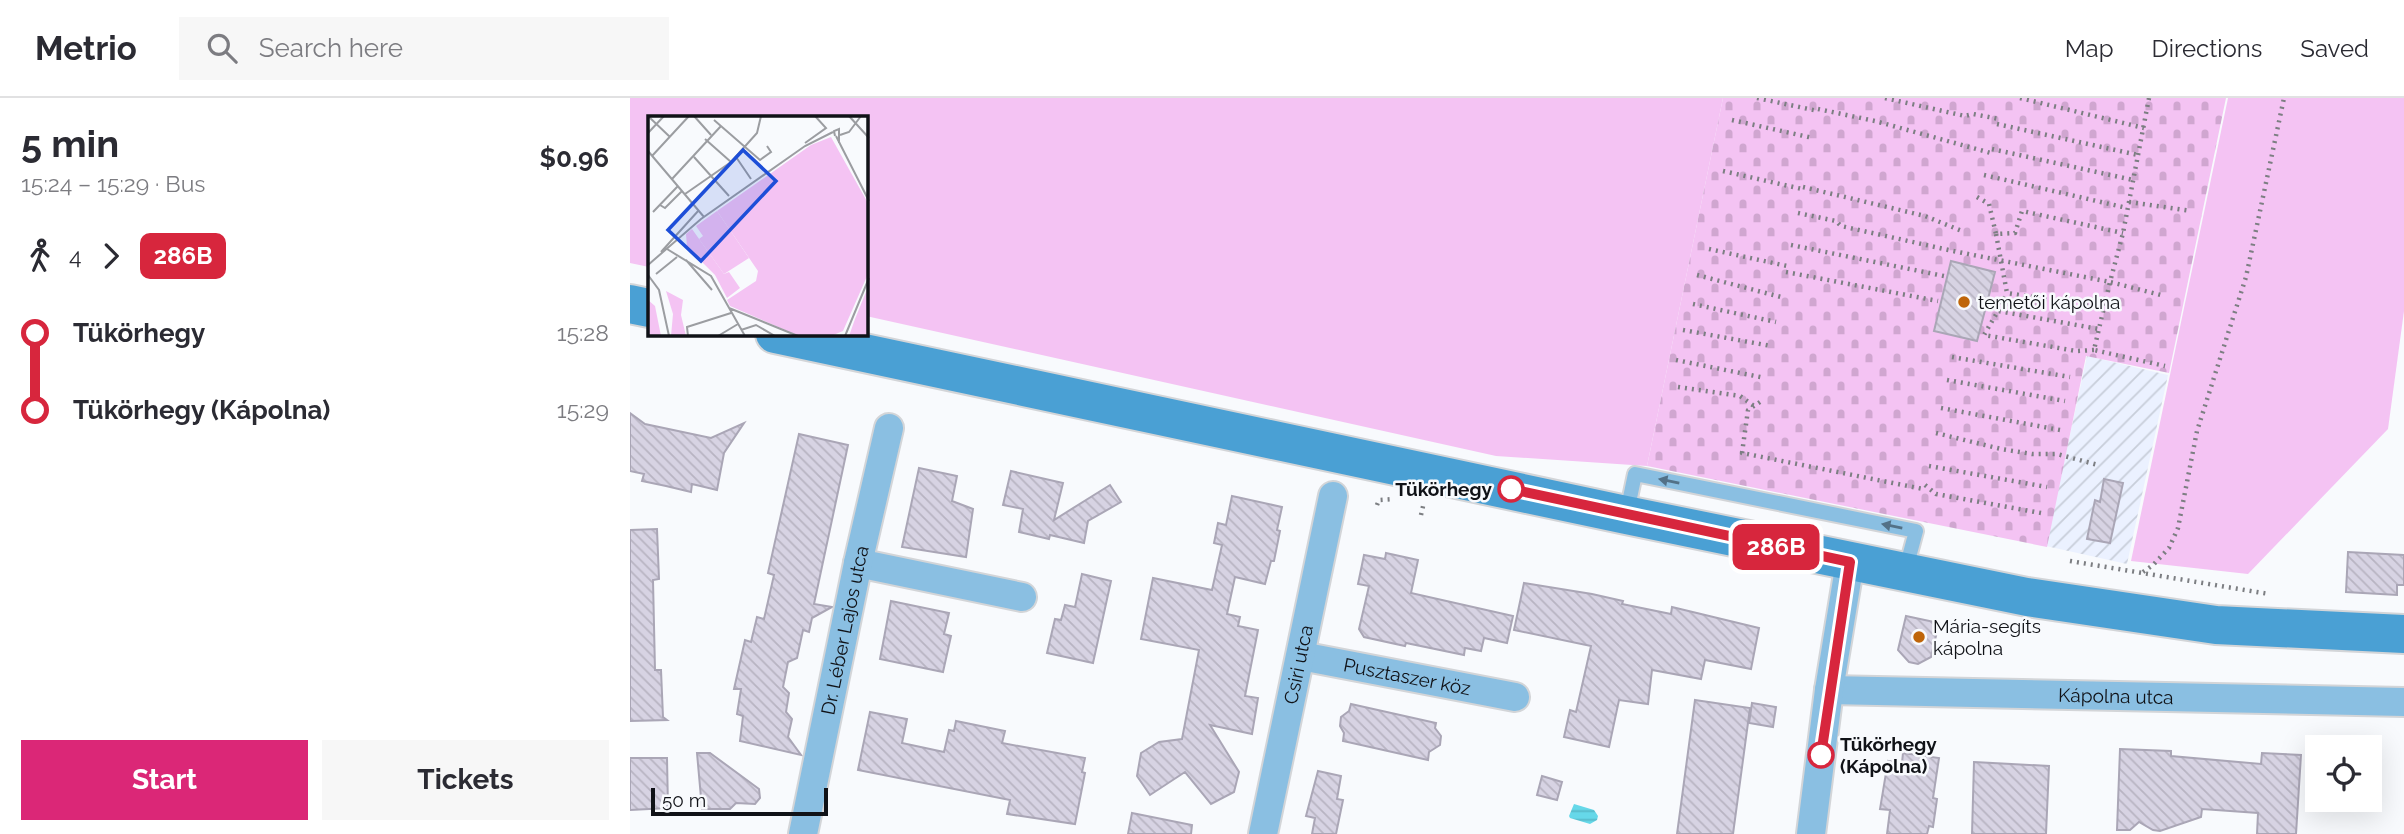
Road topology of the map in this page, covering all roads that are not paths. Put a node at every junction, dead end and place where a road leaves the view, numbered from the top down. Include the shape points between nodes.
1 (630, 304) edge
2 (648, 308) edge
3 (785, 336) edge
4 (889, 428) dead end
5 (1334, 496) dead end
6 (1626, 515) junction
7 (1850, 562) junction
8 (858, 563) junction
9 (1904, 573) junction
10 (1022, 597) dead end
11 (2404, 634) edge
12 (1301, 656) junction
13 (1829, 690) junction
14 (1515, 697) dead end
15 (2404, 702) edge
16 (803, 834) edge
17 (1263, 834) edge
18 (1811, 834) edge

1 - 2 main road
3 - 6 main road
4 - 8 street, Dr. Léber Lajos utca
5 - 12 street, Csiri utca
6 - 7 main road
9 -> 6 lane via 1916,531 1635,474
7 - 9 main road
7 - 13 street
8 - 10 street
8 - 16 street, Dr. Léber Lajos utca
9 - 11 main road via 2216,625
12 - 14 street, Pusztaszer köz
12 - 17 street, Csiri utca
13 - 15 street, Kápolna utca
13 - 18 street

